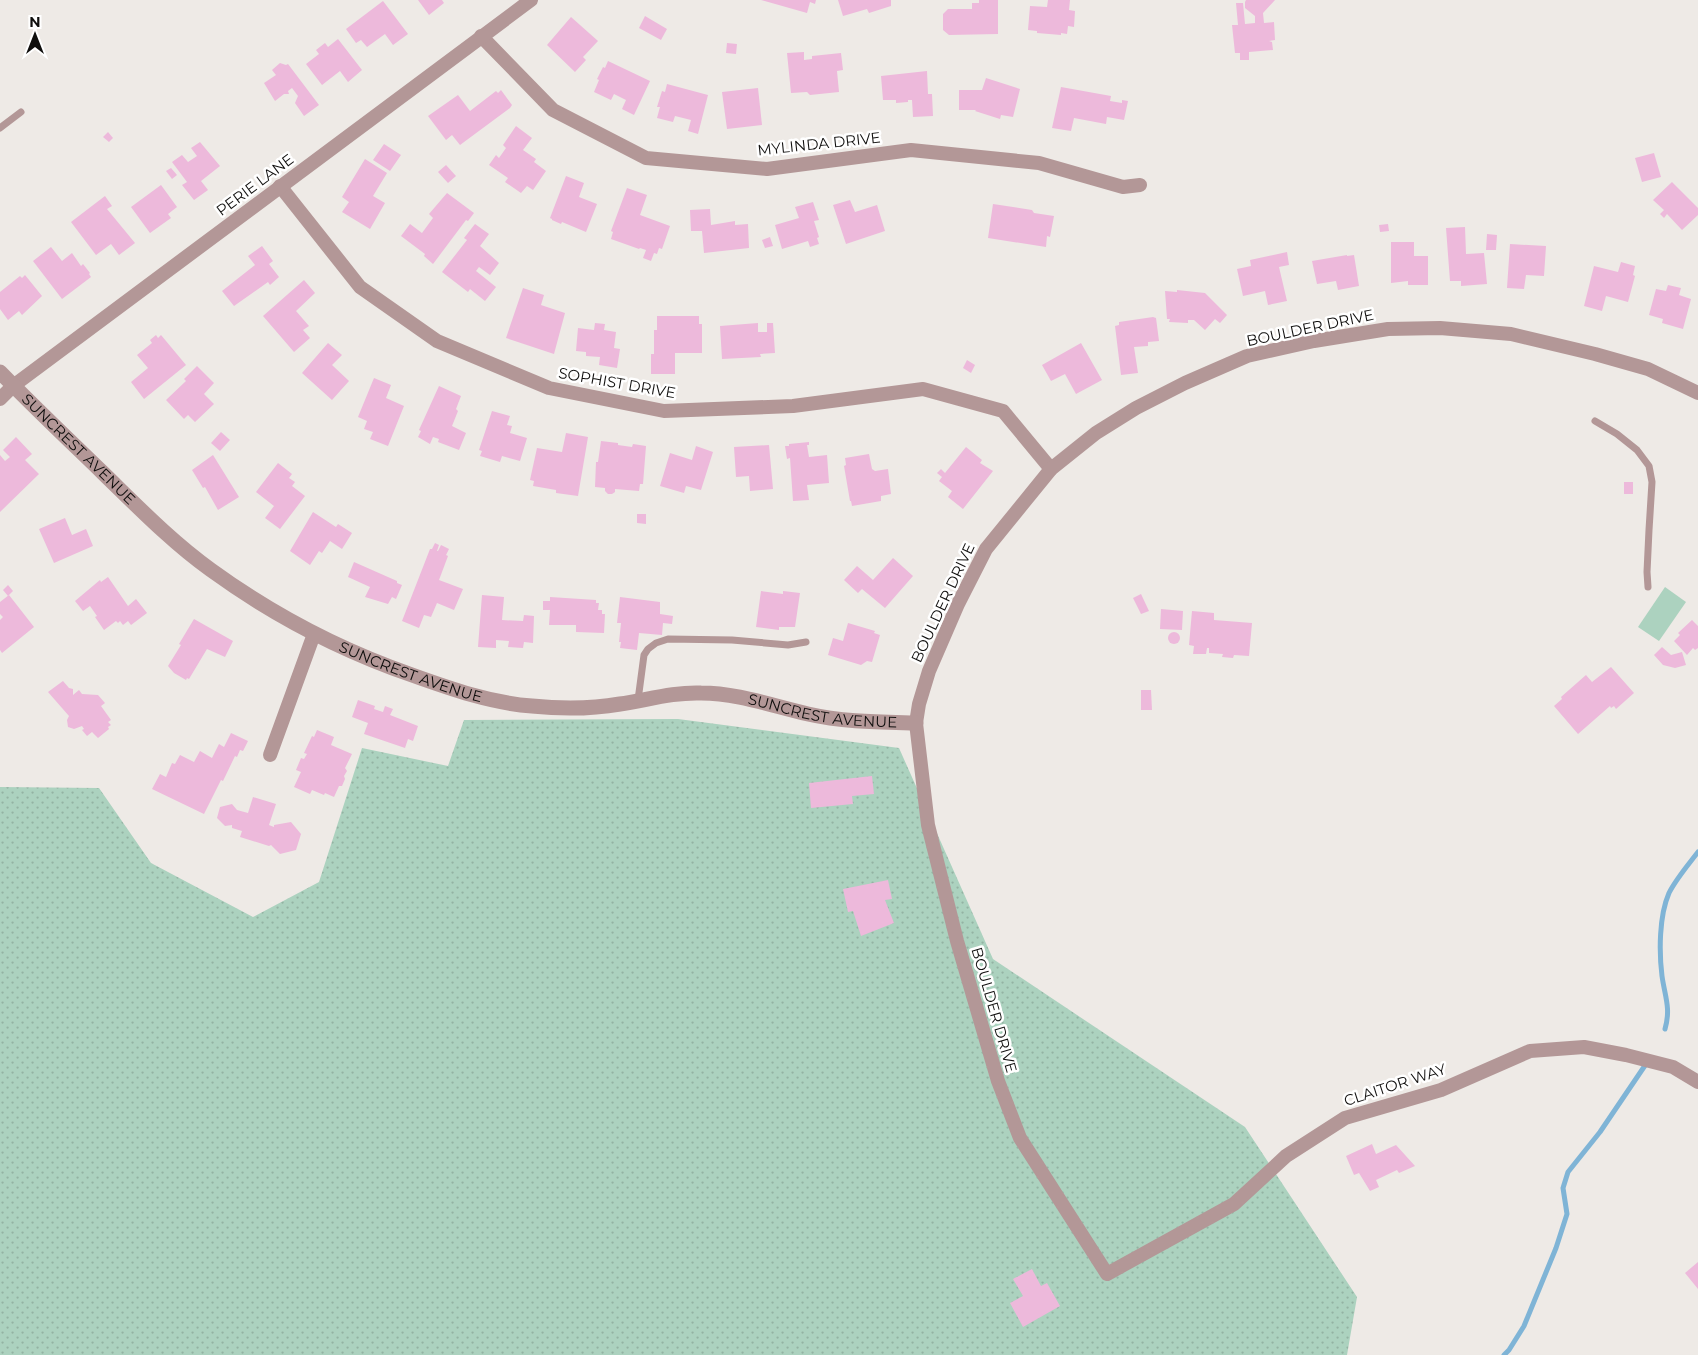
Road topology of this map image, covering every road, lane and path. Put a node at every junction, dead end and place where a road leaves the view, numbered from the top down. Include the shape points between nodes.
1 (531, 0) edge
2 (481, 36) junction
3 (21, 112) dead end
4 (0, 128) edge
5 (1140, 185) dead end
6 (280, 186) junction
7 (0, 372) edge
8 (13, 386) junction
9 (1698, 393) edge
10 (0, 398) edge
11 (1596, 421) dead end
12 (1052, 468) junction
13 (1648, 587) dead end
14 (314, 634) junction
15 (806, 642) dead end
16 (638, 700) junction
17 (916, 723) junction
18 (270, 755) dead end
19 (1698, 1082) edge
20 (1107, 1274) joint

1 - 2 street, PERIE LANE
2 - 5 street, MYLINDA DRIVE via 553,110 646,158 767,169 911,150 1039,163 1123,188
2 - 6 street, PERIE LANE
3 - 4 lane
6 - 8 street, PERIE LANE
6 - 12 street, SOPHIST DRIVE via 360,287 437,342 549,388 664,411 793,406 923,389 1004,411
7 - 8 street, SUNCREST AVENUE
8 - 10 street, PERIE LANE
8 - 14 street, SUNCREST AVENUE via 155,524 196,558 258,602
9 - 12 street, BOULDER DRIVE via 1648,369 1511,334 1440,328 1388,328 1247,356 1136,408
11 - 13 lane via 1637,450 1649,466 1652,482
12 - 17 street, BOULDER DRIVE via 986,549 929,670
14 - 16 street, SUNCREST AVENUE via 372,661 491,700 577,709
14 - 18 street
15 - 16 lane via 788,645 668,639 656,643 644,655
16 - 17 street, SUNCREST AVENUE via 702,693 751,699 808,714 858,721
17 - 20 street, BOULDER DRIVE via 928,825 957,941 998,1081 1020,1138
19 - 20 street, CLAITOR WAY via 1673,1067 1584,1047 1530,1051 1441,1090 1345,1118 1286,1156 1234,1204

